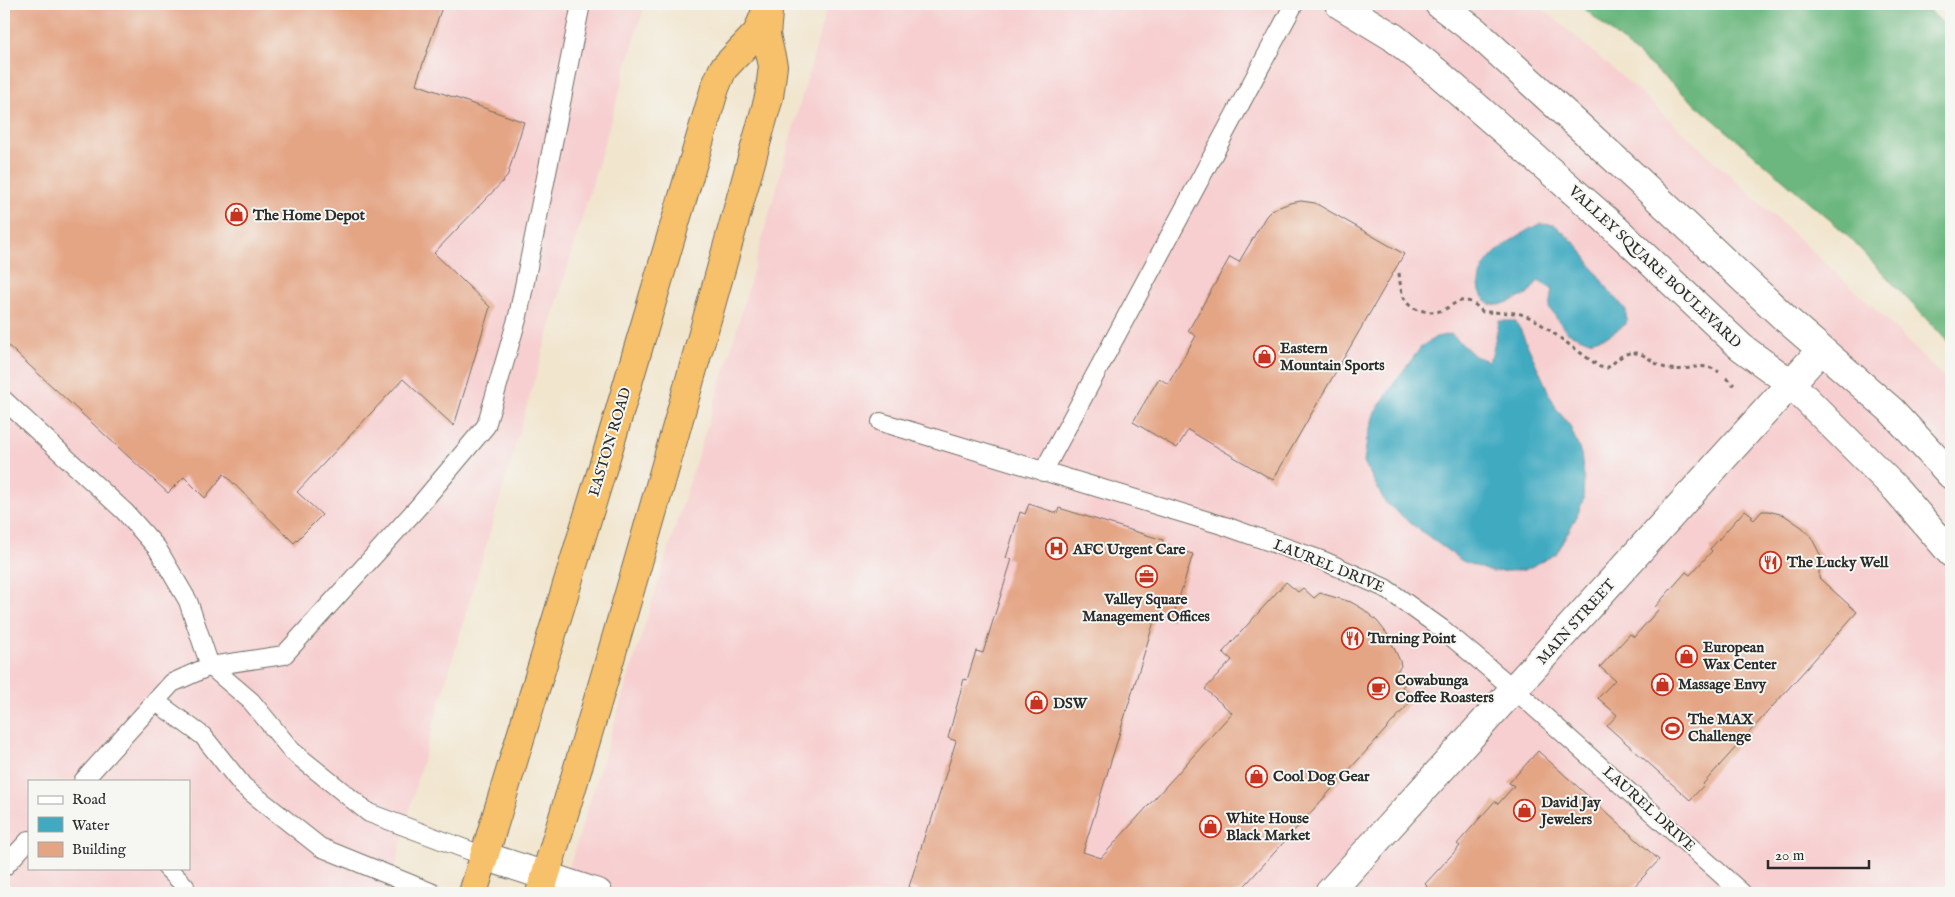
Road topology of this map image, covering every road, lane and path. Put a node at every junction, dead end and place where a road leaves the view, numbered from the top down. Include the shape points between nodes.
1 (581, 4) edge
2 (769, 4) edge
3 (1294, 4) edge
4 (1339, 4) edge
5 (1439, 4) edge
6 (1399, 273) dead end
7 (1821, 350) junction
8 (1790, 383) junction
9 (1734, 385) dead end
10 (4, 400) edge
11 (881, 422) dead end
12 (1043, 472) junction
13 (1951, 476) edge
14 (1951, 553) edge
15 (210, 666) junction
16 (1515, 690) junction
17 (155, 701) junction
18 (84, 780) edge
19 (28, 841) edge
20 (484, 856) junction
21 (4, 867) edge
22 (169, 870) edge
23 (543, 885) edge
24 (185, 886) dead end
25 (433, 893) edge
26 (473, 893) edge
27 (598, 893) edge
28 (1329, 893) edge
29 (1742, 893) edge

1 - 15 lane via 518,316 486,426 419,506 284,655
2 - 20 highway, EASTON ROAD via 757,33 723,69 715,88
2 - 23 highway, EASTON ROAD via 766,35 773,66 769,97 646,540
3 - 12 lane
4 - 8 street, VALLEY SQUARE BOULEVARD via 1393,37 1439,74 1604,218 1742,347
5 - 7 street via 1476,32
6 - 9 path via 1402,296 1413,308 1436,312 1446,310 1458,301 1467,301 1483,312 1518,313 1534,318 1600,367 1607,368 1625,354 1640,353 1669,369 1711,366
7 - 8 street, MAIN STREET
7 - 13 street via 1891,410
8 - 14 street, VALLEY SQUARE BOULEVARD via 1896,489
8 - 16 street, MAIN STREET
10 - 15 lane via 125,512 158,548 188,601
11 - 12 lane, LAUREL DRIVE
12 - 16 lane, LAUREL DRIVE via 1225,526 1324,561 1385,588 1441,628
15 - 17 lane via 172,683
15 - 20 lane via 251,702 292,751 369,813
16 - 28 street, MAIN STREET
16 - 29 lane, LAUREL DRIVE
17 - 18 lane
17 - 25 lane via 203,736 243,786 320,847
19 - 21 lane
20 - 23 street
20 - 26 highway, EASTON ROAD
22 - 24 lane
23 - 27 street

